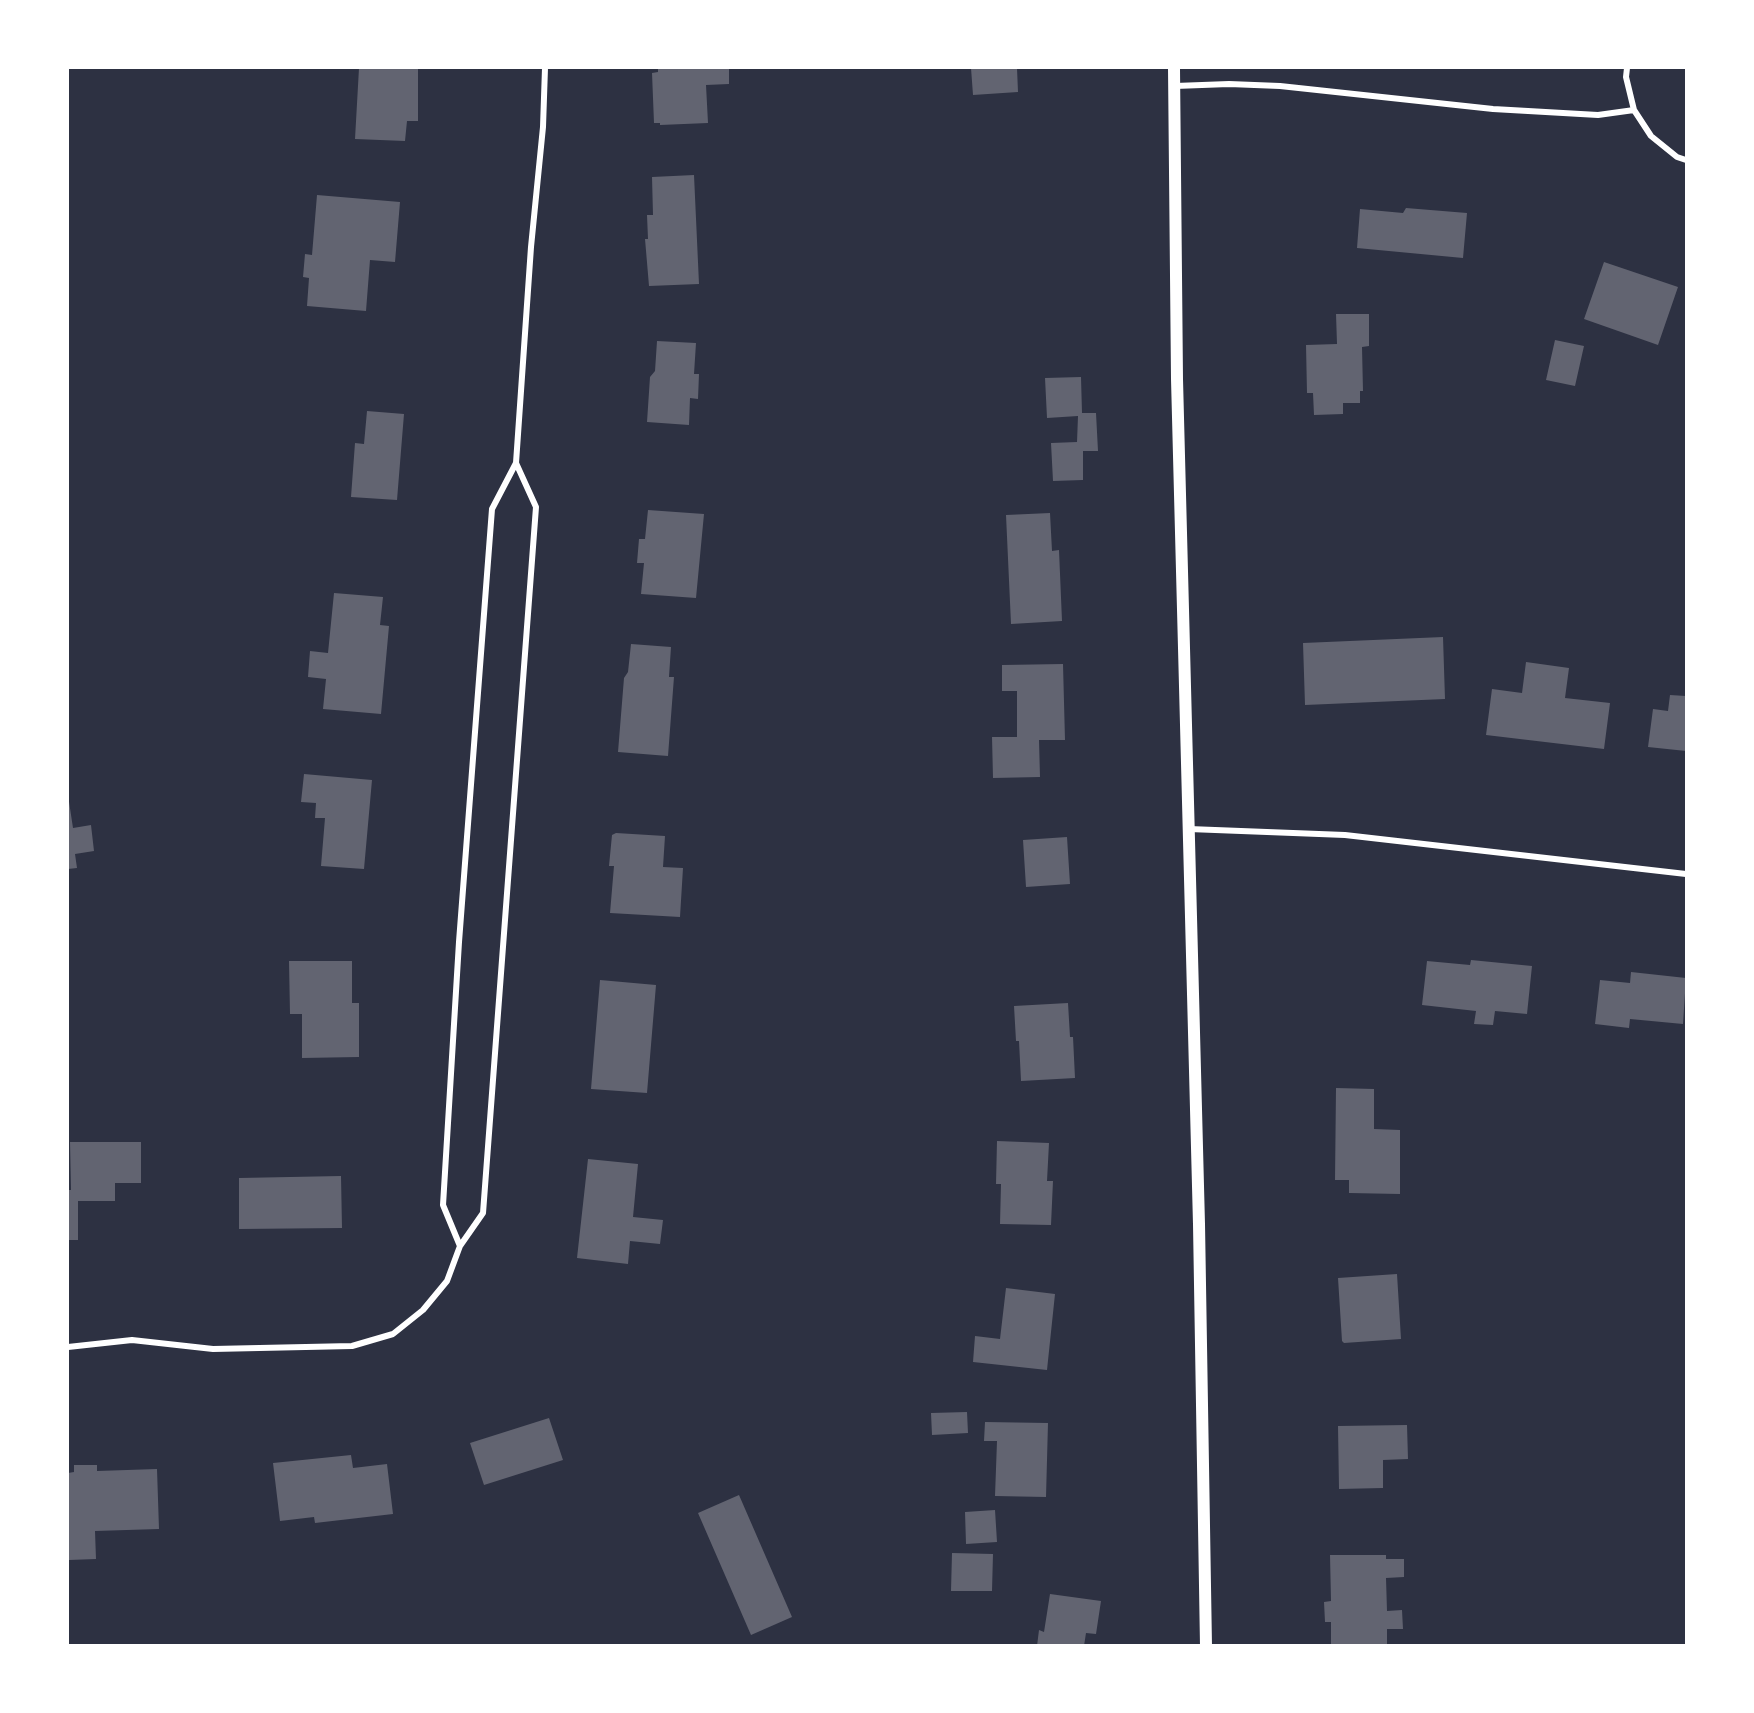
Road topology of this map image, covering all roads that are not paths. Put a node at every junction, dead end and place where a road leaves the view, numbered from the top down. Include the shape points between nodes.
1 (544, 68) edge
2 (1174, 68) edge
3 (1627, 68) edge
4 (1174, 86) junction
5 (1634, 110) junction
6 (1686, 160) edge
7 (516, 463) junction
8 (1188, 829) junction
9 (1686, 874) edge
10 (460, 1246) junction
11 (68, 1347) edge
12 (1206, 1646) edge

1 - 7 street via 543,127
2 - 4 main road
3 - 5 street
4 - 5 street via 1280,86 1493,109 1598,115
4 - 8 main road
5 - 6 street via 1651,136
7 - 10 street via 492,509 459,954 443,1205
7 - 10 street via 536,507 483,1213
8 - 9 street via 1345,835
8 - 12 main road via 1200,1235
10 - 11 street via 447,1281 423,1310 393,1334 352,1346 213,1348 132,1340

